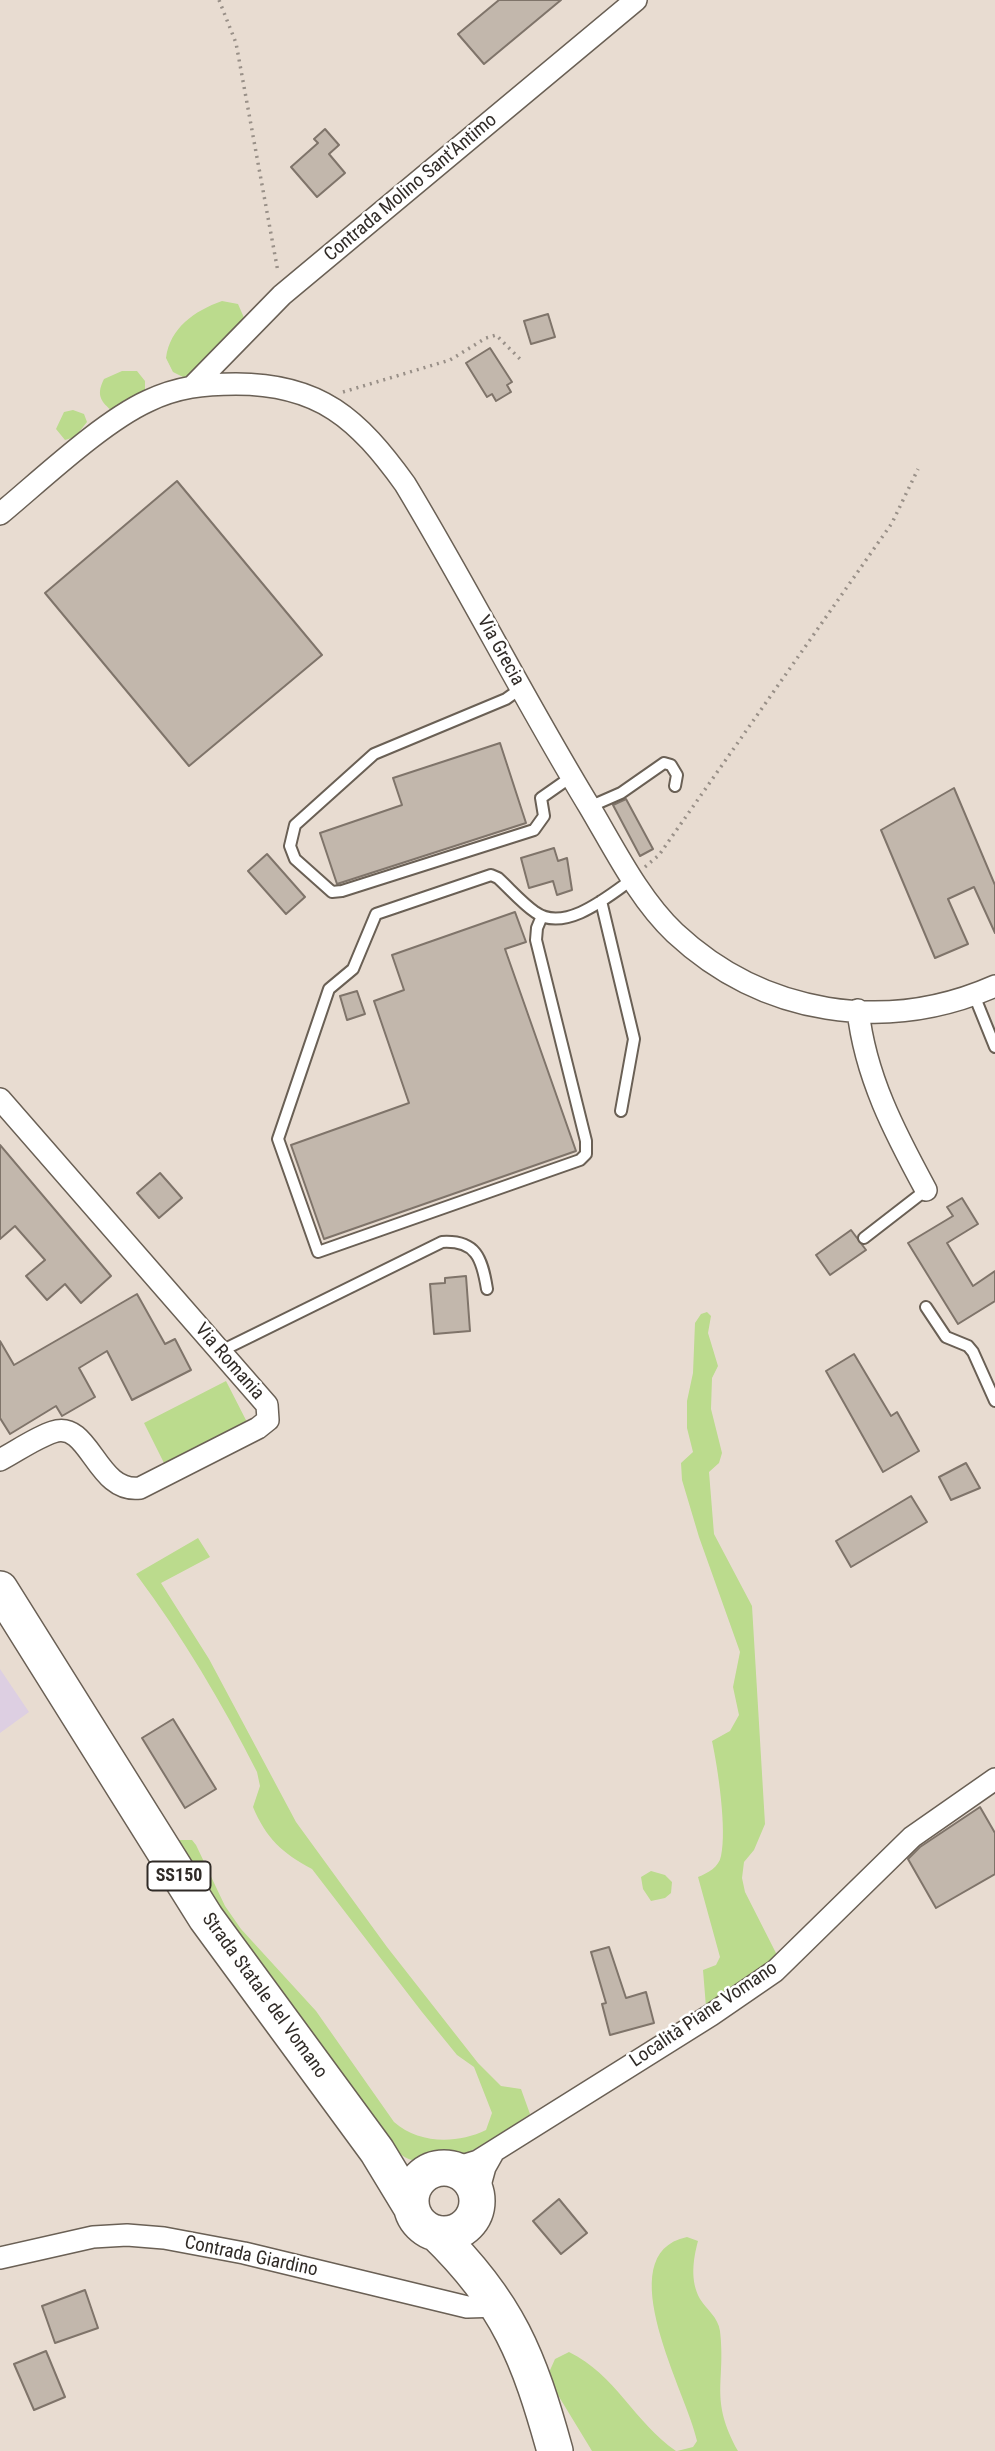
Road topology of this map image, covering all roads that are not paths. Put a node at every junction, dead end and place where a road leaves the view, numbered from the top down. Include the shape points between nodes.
1 (636, 0) edge
2 (194, 384) junction
3 (0, 514) edge
4 (520, 689) junction
5 (571, 777) junction
6 (675, 786) dead end
7 (589, 807) junction
8 (634, 878) junction
9 (601, 901) junction
10 (542, 916) junction
11 (995, 986) edge
12 (974, 995) junction
13 (858, 1010) junction
14 (995, 1047) edge
15 (0, 1099) edge
16 (621, 1111) dead end
17 (926, 1190) joint
18 (864, 1238) dead end
19 (487, 1289) dead end
20 (926, 1307) dead end
21 (221, 1351) junction
22 (995, 1401) edge
23 (0, 1460) edge
24 (0, 1589) edge
25 (995, 1779) edge
26 (377, 2151) junction
27 (494, 2151) junction
28 (443, 2169) junction
29 (411, 2207) junction
30 (460, 2218) junction
31 (0, 2258) edge
32 (500, 2306) junction
33 (555, 2451) edge

1 - 2 street, Contrada Molino Sant'Antimo via 282,295
2 - 3 street, Via Grecia via 147,401 114,421
2 - 4 street, Via Grecia via 266,384 292,389 346,417 375,442 405,484
4 - 5 street, Via Grecia
4 - 5 lane via 374,754 295,825 290,846 295,859 332,892 342,891 534,830 544,816 541,798
5 - 7 street, Via Grecia
6 - 7 lane via 677,775 664,763 621,793
7 - 8 street, Via Grecia
8 - 9 lane
8 - 13 street, Via Grecia via 674,932 742,983 785,999
9 - 10 lane via 562,919
9 - 16 lane via 635,1039
10 - 10 lane via 536,940 586,1154 580,1160 318,1252 278,1139 330,989 353,969 373,918 484,875 498,878
11 - 12 street, Via Grecia
12 - 13 street, Via Grecia via 920,1009
12 - 14 lane
13 - 17 street via 866,1061 897,1136
15 - 21 street, Via Romania
17 - 18 lane
19 - 21 lane via 484,1271 470,1245 442,1242
20 - 22 lane via 946,1337 968,1346
21 - 23 street, Via Romania via 267,1405 268,1420 140,1488 128,1490 115,1484 84,1443 68,1432 55,1431
24 - 26 main road, Strada Statale del Vomano / SS150 via 206,1918
25 - 27 street, Località Piane Vomano via 912,1836 775,1971
26 - 28 main road, Strada Statale del Vomano / SS150 via 397,2164
26 - 29 main road, Strada Statale del Vomano / SS150
27 - 28 street, Località Piane Vomano via 466,2166
27 - 30 street
28 - 29 main road via 425,2174 413,2189
28 - 30 main road via 468,2179
29 - 30 main road via 420,2224
30 - 32 main road via 470,2270
31 - 32 street, Contrada Giardino via 93,2237 164,2238 467,2307
32 - 33 main road via 533,2376

